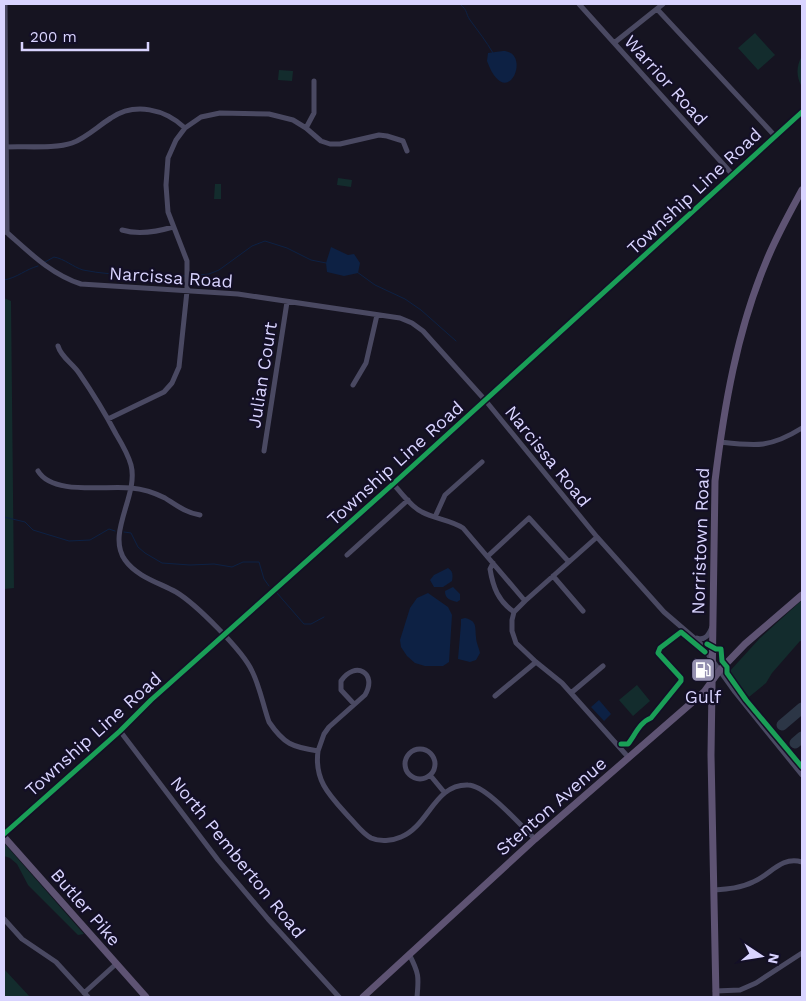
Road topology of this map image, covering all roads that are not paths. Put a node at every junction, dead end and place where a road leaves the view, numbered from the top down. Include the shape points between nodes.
1 (5, 4) edge
2 (578, 4) edge
3 (663, 4) edge
4 (657, 9) junction
5 (4, 30) edge
6 (614, 43) junction
7 (314, 81) dead end
8 (802, 112) edge
9 (186, 128) junction
10 (306, 128) junction
11 (774, 136) junction
12 (6, 147) junction
13 (408, 151) dead end
14 (732, 174) junction
15 (802, 190) edge
16 (173, 227) junction
17 (122, 230) dead end
18 (6, 232) edge
19 (187, 291) junction
20 (287, 302) junction
21 (377, 315) junction
22 (58, 346) dead end
23 (354, 385) dead end
24 (485, 400) junction
25 (108, 419) junction
26 (802, 428) edge
27 (720, 442) junction
28 (264, 451) dead end
29 (482, 462) dead end
30 (38, 471) dead end
31 (393, 484) junction
32 (131, 488) junction
33 (408, 500) junction
34 (200, 515) dead end
35 (436, 517) junction
36 (597, 537) junction
37 (347, 555) dead end
38 (488, 556) junction
39 (569, 562) junction
40 (493, 563) junction
41 (554, 576) junction
42 (802, 595) edge
43 (525, 601) junction
44 (583, 611) dead end
45 (514, 612) junction
46 (712, 627) junction
47 (224, 635) junction
48 (694, 637) junction
49 (712, 658) junction
50 (536, 662) junction
51 (603, 666) dead end
52 (720, 670) junction
53 (713, 681) junction
54 (571, 693) junction
55 (495, 696) dead end
56 (354, 704) junction
57 (120, 731) junction
58 (318, 751) junction
59 (629, 758) junction
60 (430, 775) junction
61 (802, 775) edge
62 (444, 792) junction
63 (4, 835) edge
64 (535, 839) junction
65 (802, 862) edge
66 (714, 890) junction
67 (4, 919) edge
68 (802, 953) edge
69 (409, 954) junction
70 (116, 964) junction
71 (716, 994) edge
72 (86, 995) edge
73 (146, 997) edge
74 (339, 997) edge
75 (363, 997) edge
76 (417, 997) edge

1 - 5 street
2 - 6 street, Warrior Road
3 - 4 street
4 - 6 street
4 - 11 street
5 - 12 street
6 - 14 street, Warrior Road
7 - 10 street via 314,113
8 - 11 street, Township Line Road
9 - 10 street via 201,118 225,112 278,115
9 - 12 street via 162,112 138,108 113,116 71,144
9 - 16 street via 168,158 166,203
10 - 13 street via 321,141 334,145 388,136 403,141
11 - 14 street, Township Line Road
12 - 18 street
14 - 24 street, Township Line Road
15 - 27 main road, Norristown Road via 766,262 748,310
16 - 17 street via 146,232
16 - 19 street via 187,261
18 - 19 street, Narcissa Road via 42,264 81,284
19 - 20 street, Narcissa Road via 238,294
19 - 25 street via 179,367 172,384 161,394
20 - 21 street, Narcissa Road
20 - 28 street, Julian Court
21 - 23 street via 366,363
21 - 24 street, Narcissa Road via 412,322
22 - 25 street
24 - 31 street, Township Line Road
24 - 36 street, Narcissa Road
25 - 32 street via 132,466
26 - 27 street via 771,444
27 - 46 main road, Norristown Road via 715,481
29 - 35 street via 445,495
30 - 32 street via 45,479 71,486
31 - 33 street
31 - 47 street, Township Line Road
32 - 34 street via 157,494 188,512
32 - 47 street via 119,539 125,560 136,571 185,598
33 - 35 street via 416,509
33 - 37 street
35 - 38 street via 463,528
36 - 39 street
36 - 48 street, Narcissa Road via 664,612
38 - 39 street via 529,518
38 - 40 street
39 - 41 street
40 - 43 street
40 - 45 street via 490,568 494,587 504,605
41 - 43 street
41 - 44 street
42 - 52 main road, Stenton Avenue
43 - 45 street
45 - 50 street via 512,631 515,641
46 - 48 street via 705,638
46 - 49 main road, Norristown Road
47 - 57 street, Township Line Road
47 - 58 street via 249,665 268,722 280,738 298,748
48 - 49 street, Narcissa Road
49 - 52 street, Narcissa Road
49 - 53 main road, Norristown Road
50 - 54 street
50 - 55 street
51 - 54 street
52 - 53 main road, Stenton Avenue
52 - 61 street, Narcissa Road
53 - 59 main road, Stenton Avenue
53 - 66 main road, Norristown Road
54 - 59 street
56 - 56 street via 365,695 369,685 368,675 360,670 349,672 341,681 342,690
56 - 58 street via 329,727
57 - 63 street, Township Line Road
57 - 74 street, North Pemberton Road via 218,860
58 - 62 street via 318,772 327,792 364,833 374,839 393,840 408,834
59 - 64 main road, Stenton Avenue
60 - 60 street via 435,766 432,754 423,749 410,754 406,763 410,774 419,778
60 - 62 street
62 - 64 street via 465,785 480,788
63 - 70 main road, Butler Pike
64 - 69 main road, Stenton Avenue
65 - 66 street via 794,860 777,865 755,882 737,888
66 - 71 main road, Norristown Road
67 - 72 street via 22,939 56,962
68 - 71 street via 756,983 740,990
69 - 75 main road, Stenton Avenue
69 - 76 street via 419,978
70 - 72 street
70 - 73 main road, Butler Pike

